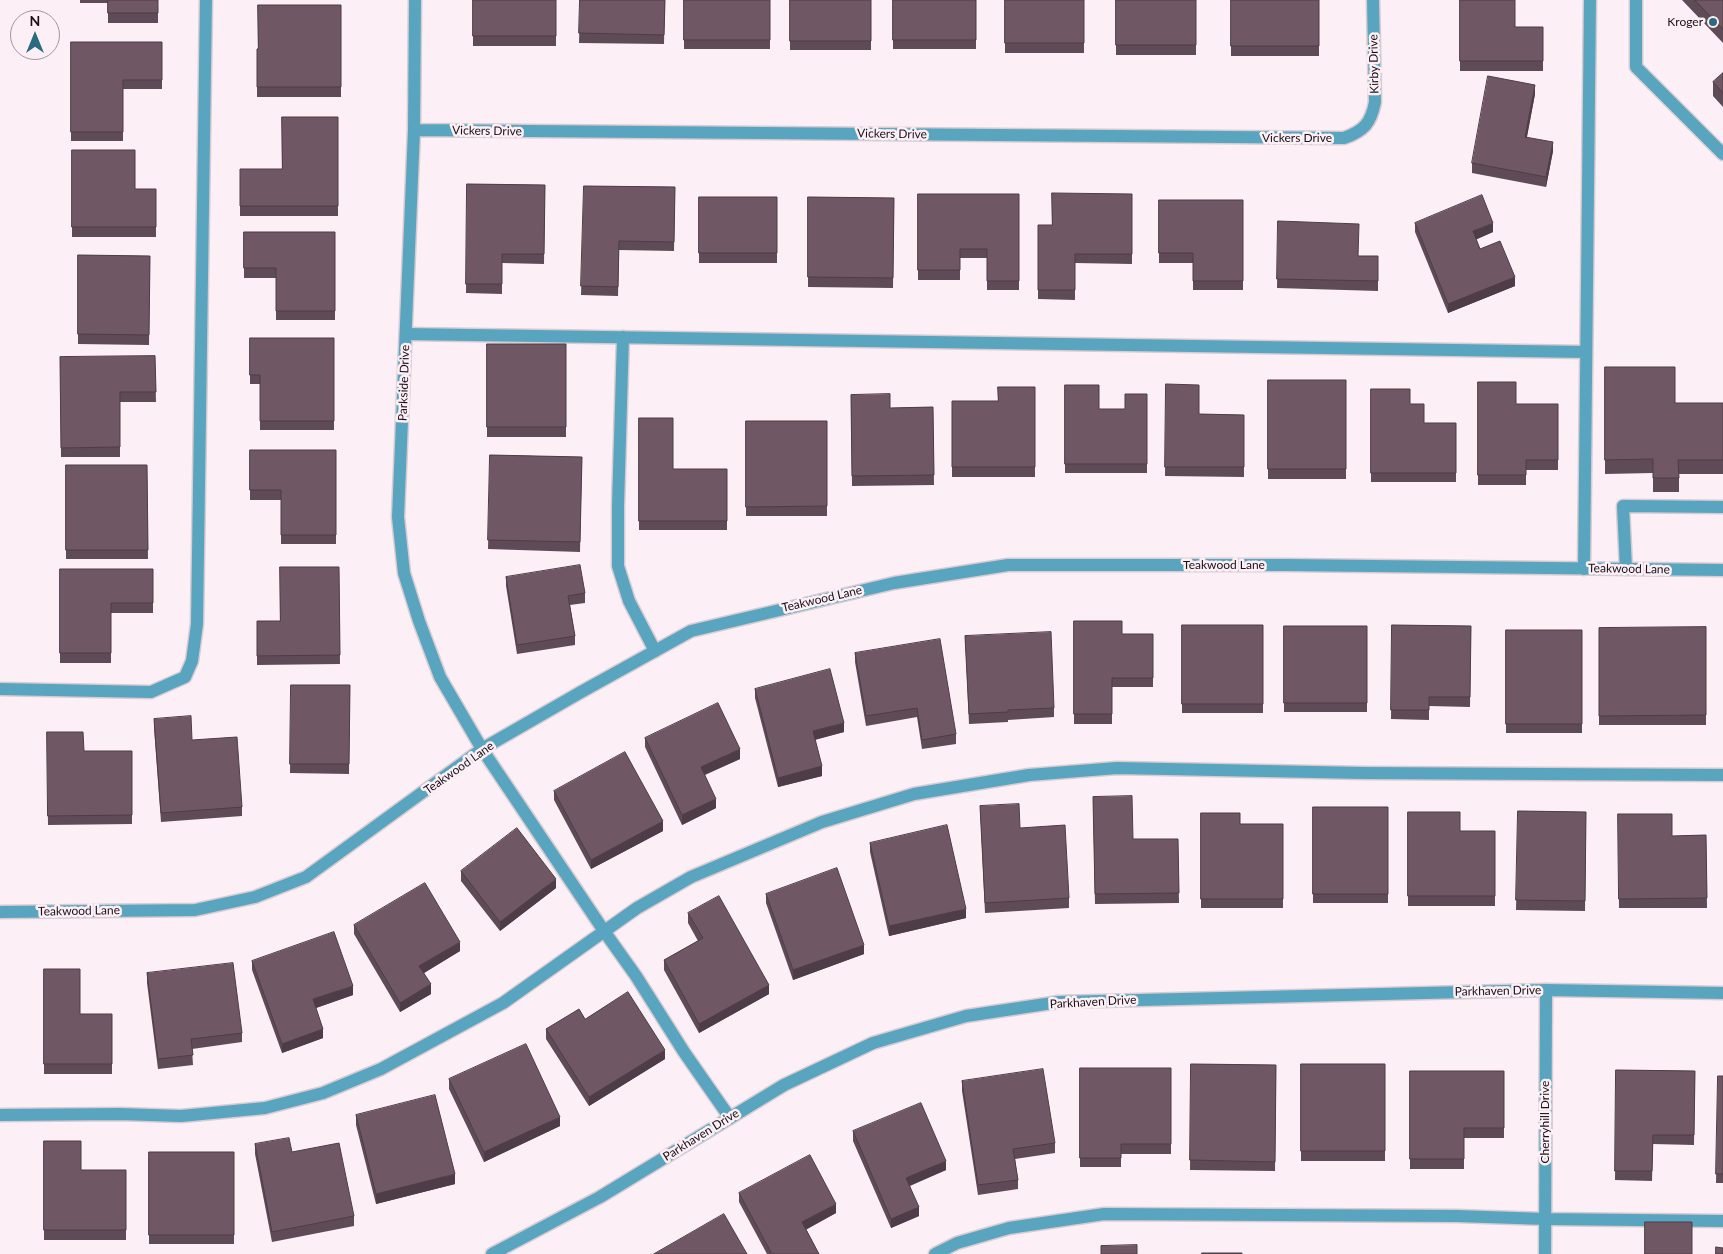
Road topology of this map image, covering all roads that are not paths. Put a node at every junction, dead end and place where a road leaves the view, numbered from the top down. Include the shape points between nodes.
1 (206, 0) edge
2 (415, 0) edge
3 (1373, 0) edge
4 (1590, 0) edge
5 (1636, 0) edge
6 (1366, 126) joint
7 (414, 130) junction
8 (1723, 154) edge
9 (406, 334) junction
10 (623, 337) junction
11 (1586, 352) junction
12 (1723, 507) edge
13 (1584, 569) junction
14 (1626, 569) junction
15 (1723, 570) edge
16 (656, 651) junction
17 (0, 689) edge
18 (482, 749) junction
19 (1723, 775) edge
20 (0, 912) edge
21 (604, 932) junction
22 (1546, 990) junction
23 (1723, 993) edge
24 (0, 1115) edge
25 (730, 1118) junction
26 (1545, 1219) junction
27 (1723, 1221) edge
28 (492, 1254) edge
29 (935, 1254) edge
30 (1544, 1254) edge

1 - 17 street via 197,624 192,661 185,677 151,692
2 - 7 street, Parkside Drive
3 - 6 street, Kirby Drive via 1375,102
4 - 11 street
5 - 8 street via 1636,67
6 - 7 street, Vickers Drive via 1344,138
7 - 9 street, Parkside Drive
9 - 10 street
9 - 18 street, Parkside Drive via 398,518 404,573 440,677
10 - 11 street
10 - 16 street via 618,566 629,601
11 - 13 street
12 - 14 street via 1623,506
13 - 14 street, Teakwood Lane
13 - 16 street, Teakwood Lane via 1008,565 894,583 790,606 691,631
14 - 15 street, Teakwood Lane
16 - 18 street, Teakwood Lane
18 - 20 street, Teakwood Lane via 306,877 255,897 195,910
18 - 21 street, Parkside Drive
19 - 21 street via 1117,768 1029,775 914,794 822,822 692,876 637,908
21 - 24 street via 503,1003 381,1069 323,1093 265,1108 181,1116
21 - 25 street, Parkside Drive
22 - 23 street, Parkhaven Drive
22 - 25 street, Parkhaven Drive via 1059,1002 966,1016 874,1043 784,1084
22 - 26 street, Cherryhill Drive
25 - 28 street, Parkhaven Drive via 600,1197
26 - 27 street
26 - 29 street via 1104,1214 1009,1228 957,1243
26 - 30 street, Cherryhill Drive

